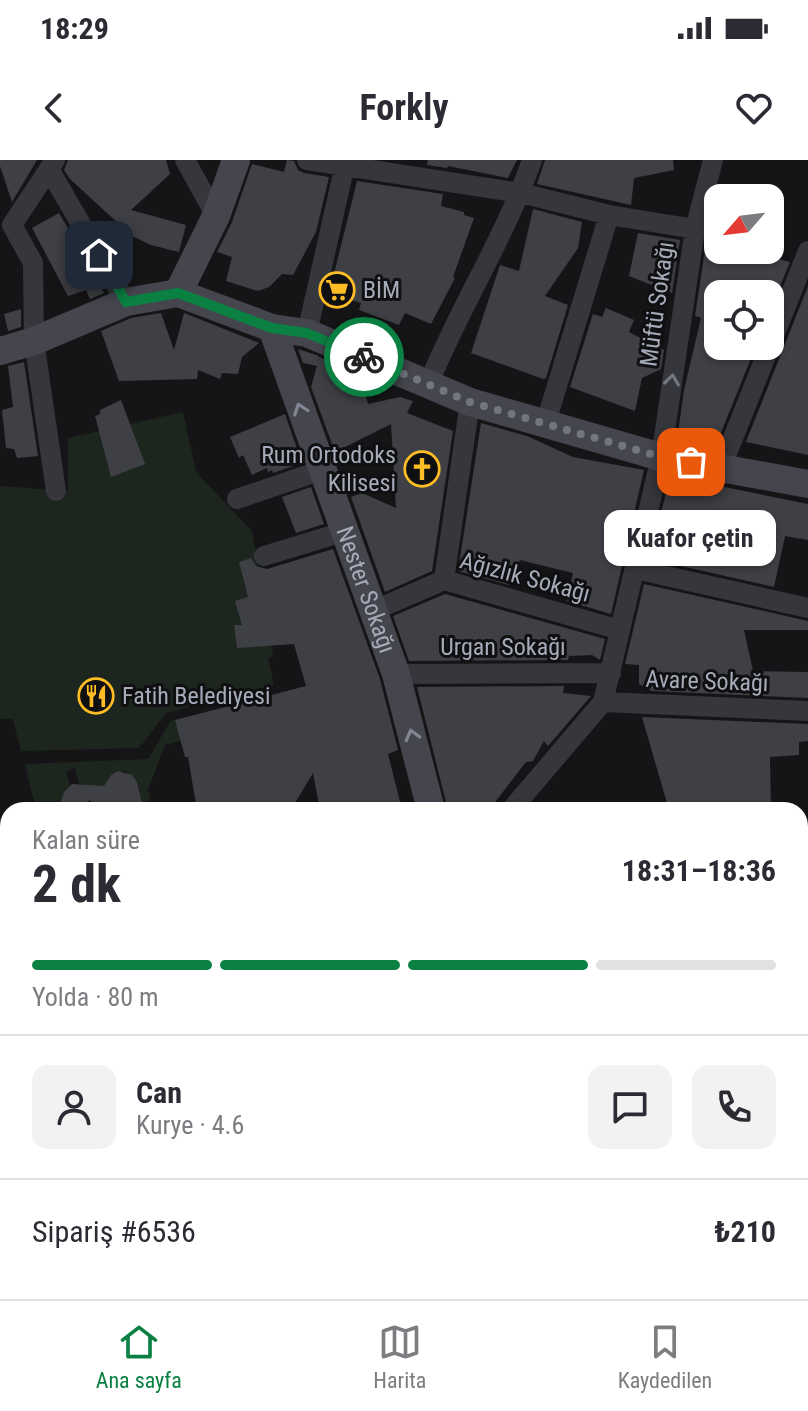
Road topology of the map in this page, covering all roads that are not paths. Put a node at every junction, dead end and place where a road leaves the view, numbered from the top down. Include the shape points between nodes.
1 (185, 160) edge
2 (236, 160) edge
3 (307, 160) edge
4 (532, 160) edge
5 (713, 160) edge
6 (52, 164) edge
7 (346, 164) edge
8 (521, 193) junction
9 (609, 215) junction
10 (216, 216) junction
11 (695, 229) junction
12 (808, 251) edge
13 (178, 293) junction
14 (126, 302) junction
15 (272, 328) junction
16 (307, 333) junction
17 (34, 341) junction
18 (0, 351) edge
19 (428, 385) junction
20 (470, 402) junction
21 (546, 422) junction
22 (661, 457) junction
23 (721, 468) junction
24 (322, 470) junction
25 (808, 484) edge
26 (56, 491) dead end
27 (237, 499) dead end
28 (343, 532) junction
29 (264, 556) dead end
30 (635, 569) junction
31 (444, 580) junction
32 (808, 608) edge
33 (373, 611) junction
34 (620, 630) junction
35 (611, 673) junction
36 (396, 674) junction
37 (603, 702) junction
38 (808, 711) edge
39 (429, 802) edge
40 (518, 802) edge

1 - 10 street
2 - 10 street
3 - 7 street
4 - 8 street
5 - 11 street, Müftü Sokağı
6 - 14 street
6 - 17 street via 12,225 33,263
7 - 8 street
7 - 16 street
8 - 9 street
8 - 19 street
9 - 11 street
9 - 21 street
10 - 13 street
22 -> 11 street, Müftü Sokağı
12 - 23 street
13 - 14 street
13 - 15 street
14 - 17 street
15 - 16 street
24 -> 15 street, Nester Sokağı
16 - 19 street
17 - 18 street
17 - 26 street
19 - 20 street
20 - 21 street
20 - 31 street
21 - 22 street
22 - 23 street
22 - 30 street, Müftü Sokağı
23 - 25 street
24 - 27 street
24 - 28 street, Nester Sokağı
28 - 29 street
28 - 33 street, Nester Sokağı
30 - 32 street
30 - 34 street, Müftü Sokağı
31 - 33 street, Ağızlık Sokağı
31 - 34 street, Ağızlık Sokağı
33 - 36 street, Nester Sokağı
34 - 35 street, Müftü Sokağı
35 - 36 street, Urgan Sokağı
35 - 37 street, Müftü Sokağı
39 -> 36 street, Nester Sokağı
37 - 38 street, Avare Sokağı
37 - 40 street

